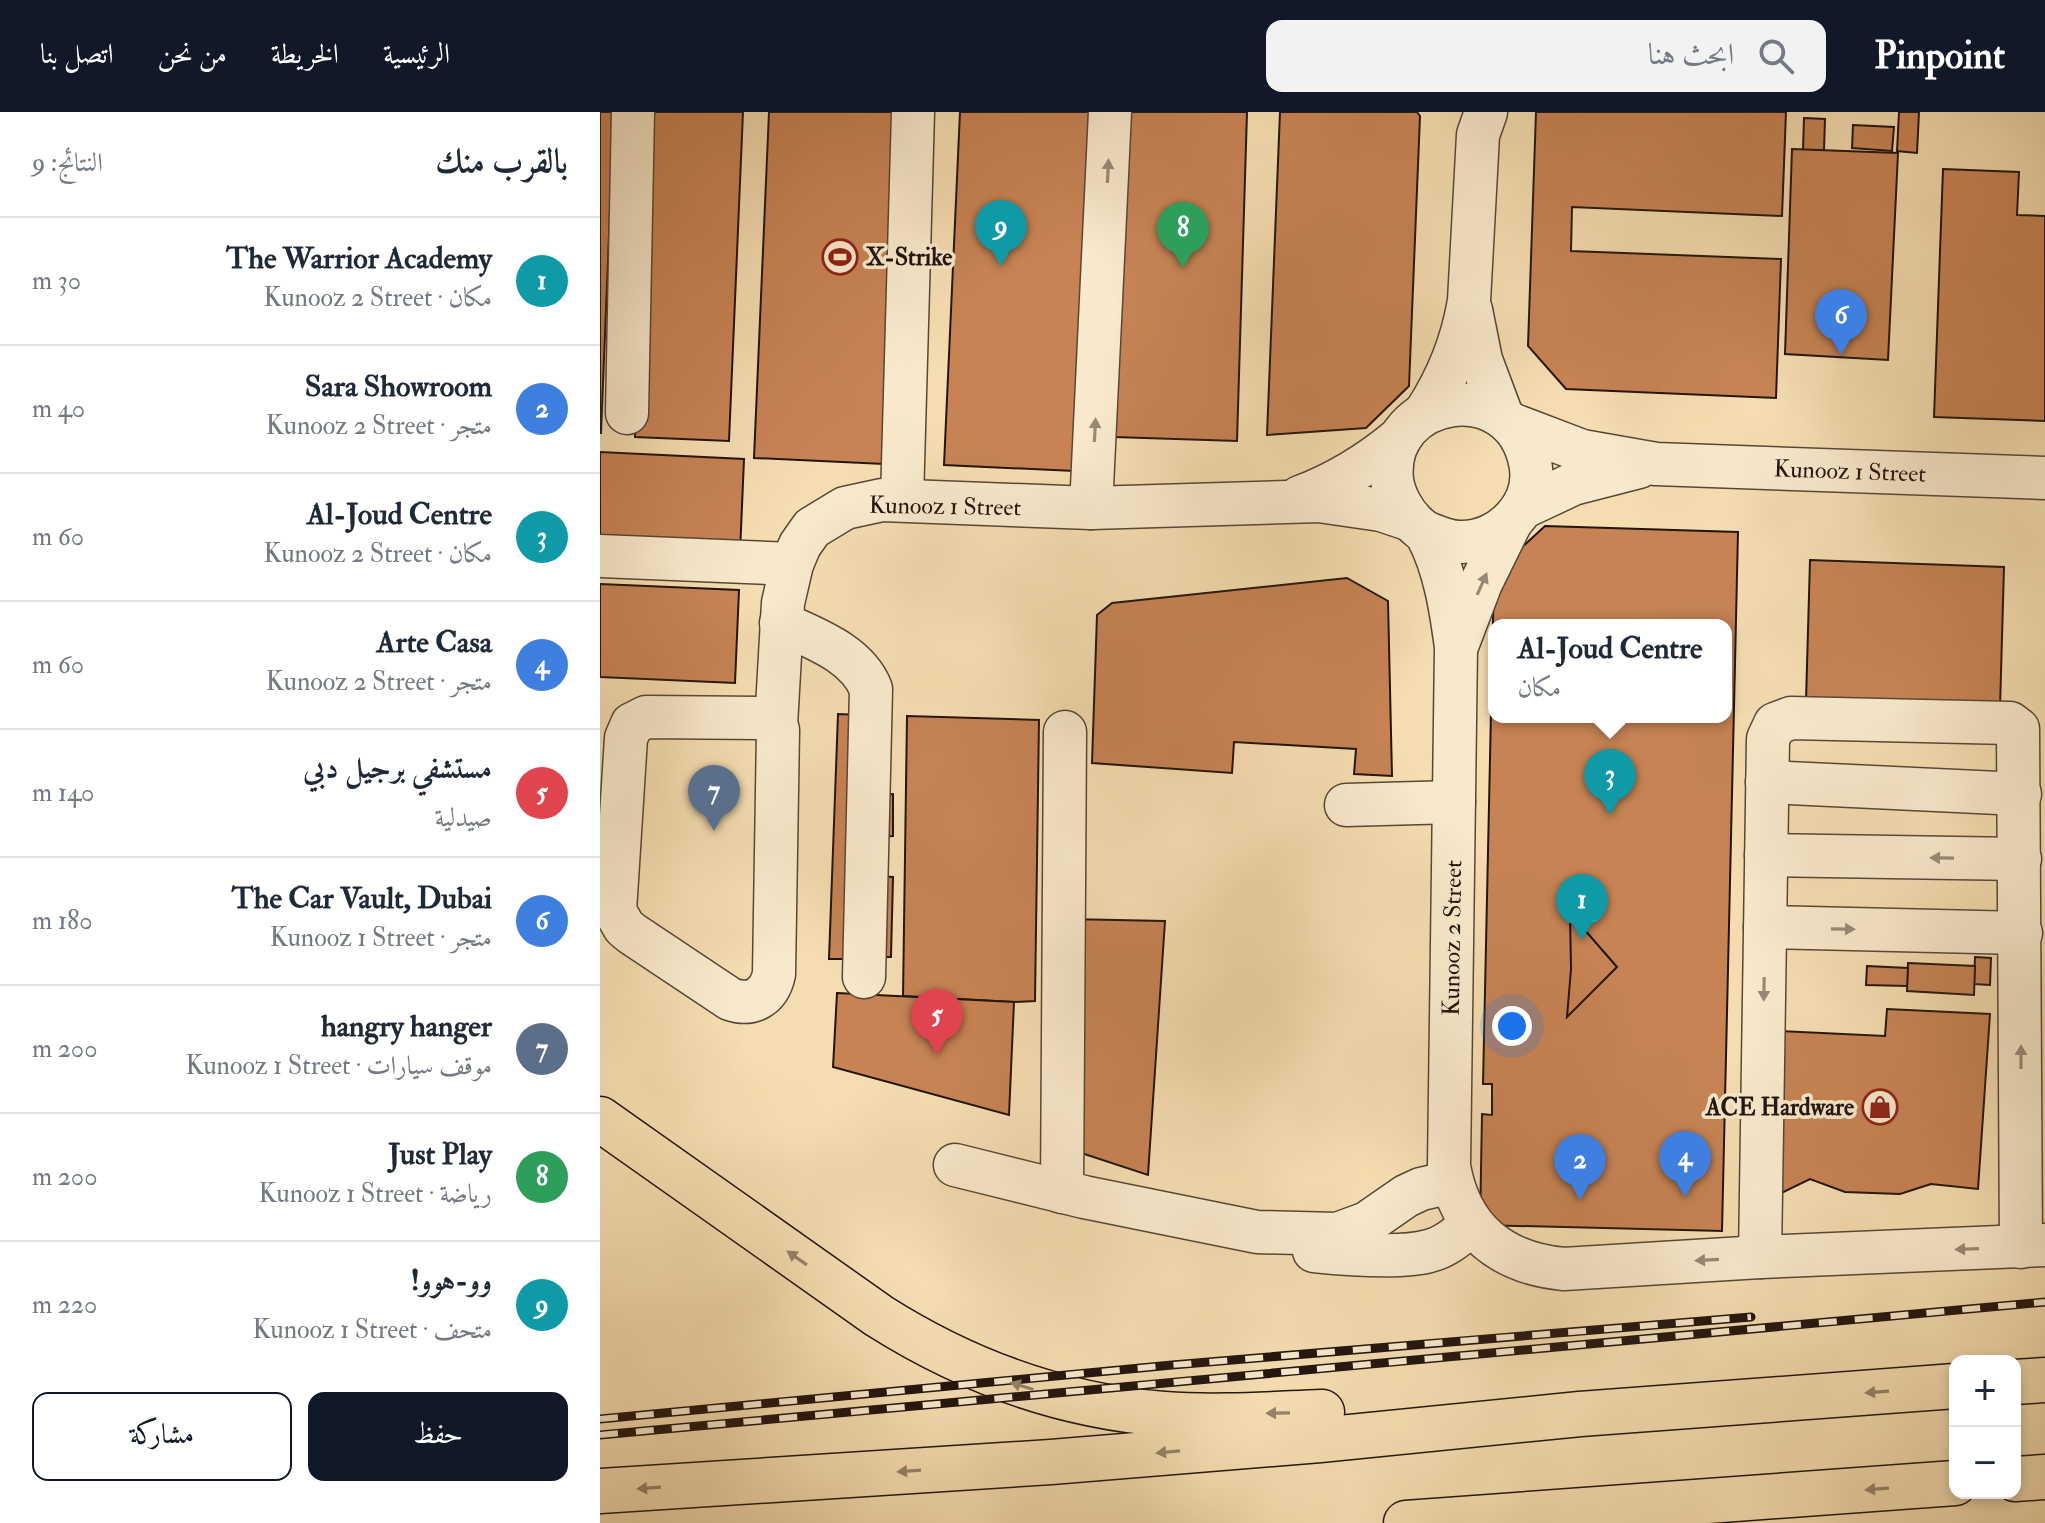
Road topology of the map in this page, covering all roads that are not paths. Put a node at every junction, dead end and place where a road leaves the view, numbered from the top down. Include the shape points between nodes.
1 (633, 112) edge
2 (913, 112) edge
3 (1110, 112) edge
4 (1478, 120) edge
5 (1469, 301) junction
6 (627, 413) dead end
7 (1507, 420) junction
8 (1413, 425) junction
9 (1656, 464) junction
10 (2045, 478) edge
11 (902, 500) junction
12 (1288, 501) junction
13 (1091, 508) junction
14 (1517, 515) junction
15 (1418, 526) junction
16 (600, 556) edge
17 (792, 564) junction
18 (781, 623) junction
19 (1456, 647) junction
20 (776, 725) junction
21 (1065, 732) dead end
22 (1767, 782) junction
23 (2020, 794) junction
24 (1454, 802) junction
25 (1346, 805) dead end
26 (1766, 855) junction
27 (2020, 859) junction
28 (1765, 927) junction
29 (2021, 933) junction
30 (864, 977) dead end
31 (600, 1119) edge
32 (955, 1165) dead end
33 (1452, 1182) junction
34 (1062, 1192) junction
35 (1392, 1204) junction
36 (1472, 1224) junction
37 (1257, 1232) junction
38 (2033, 1246) edge
39 (1408, 1254) junction
40 (1760, 1257) junction
41 (2045, 1380) edge
42 (2021, 1382) edge
43 (1949, 1386) edge
44 (1580, 1414) junction
45 (2045, 1477) edge
46 (2021, 1479) edge
47 (1949, 1483) edge
48 (600, 1491) edge
49 (1406, 1523) edge

1 - 6 street
2 - 11 street
13 -> 3 street
4 - 5 street
5 - 7 street via 1481,360
5 - 8 street via 1450,371
7 - 8 street via 1484,406 1463,403 1443,405
7 - 9 street, Kunooz 1 Street via 1582,451
7 - 14 street via 1525,443 1531,465 1530,487
8 - 12 street, Kunooz 1 Street via 1348,476
8 - 15 street via 1393,458 1392,480 1398,502
9 - 10 street, Kunooz 1 Street
9 - 14 street, Kunooz 1 Street via 1587,480
11 - 13 street, Kunooz 1 Street
11 - 17 street, Kunooz 1 Street via 863,503 827,517 812,528
12 - 13 street, Kunooz 1 Street
12 - 15 street, Kunooz 1 Street via 1351,504
14 - 15 street via 1497,534 1461,543 1442,540
19 -> 14 street, Kunooz 2 Street via 1481,583
15 - 19 street, Kunooz 2 Street via 1446,588
16 - 17 street
17 - 18 street, Kunooz 1 Street
18 - 20 street, Kunooz 1 Street
18 - 30 street via 848,659 871,689
19 - 24 street, Kunooz 2 Street
20 - 20 street, Kunooz 1 Street via 780,740 774,974 767,993 739,1002 631,933 619,919 614,902 626,738 632,724 646,717 761,718
21 - 34 street
22 - 23 street
22 - 23 street via 1770,730 1782,719 2004,722 2020,733
22 - 26 street
23 - 27 street
24 - 25 street
24 - 33 street, Kunooz 2 Street
27 -> 26 street
26 - 28 street
27 - 29 street
28 -> 29 street
28 -> 40 street
38 -> 29 street
44 -> 31 highway via 1165,1414 1088,1403 1013,1383 964,1364 892,1324
32 - 34 street
33 - 35 street via 1421,1189
33 - 36 street, Kunooz 2 Street
34 - 37 street
35 - 37 street via 1367,1223 1337,1234
35 - 39 street via 1392,1238
36 - 39 street via 1446,1245
40 -> 36 street via 1564,1269 1519,1260
37 - 39 street via 1318,1252
38 -> 40 street
41 - 42 highway
43 -> 44 highway
44 -> 48 highway via 1051,1462
45 - 46 highway
47 -> 49 highway

